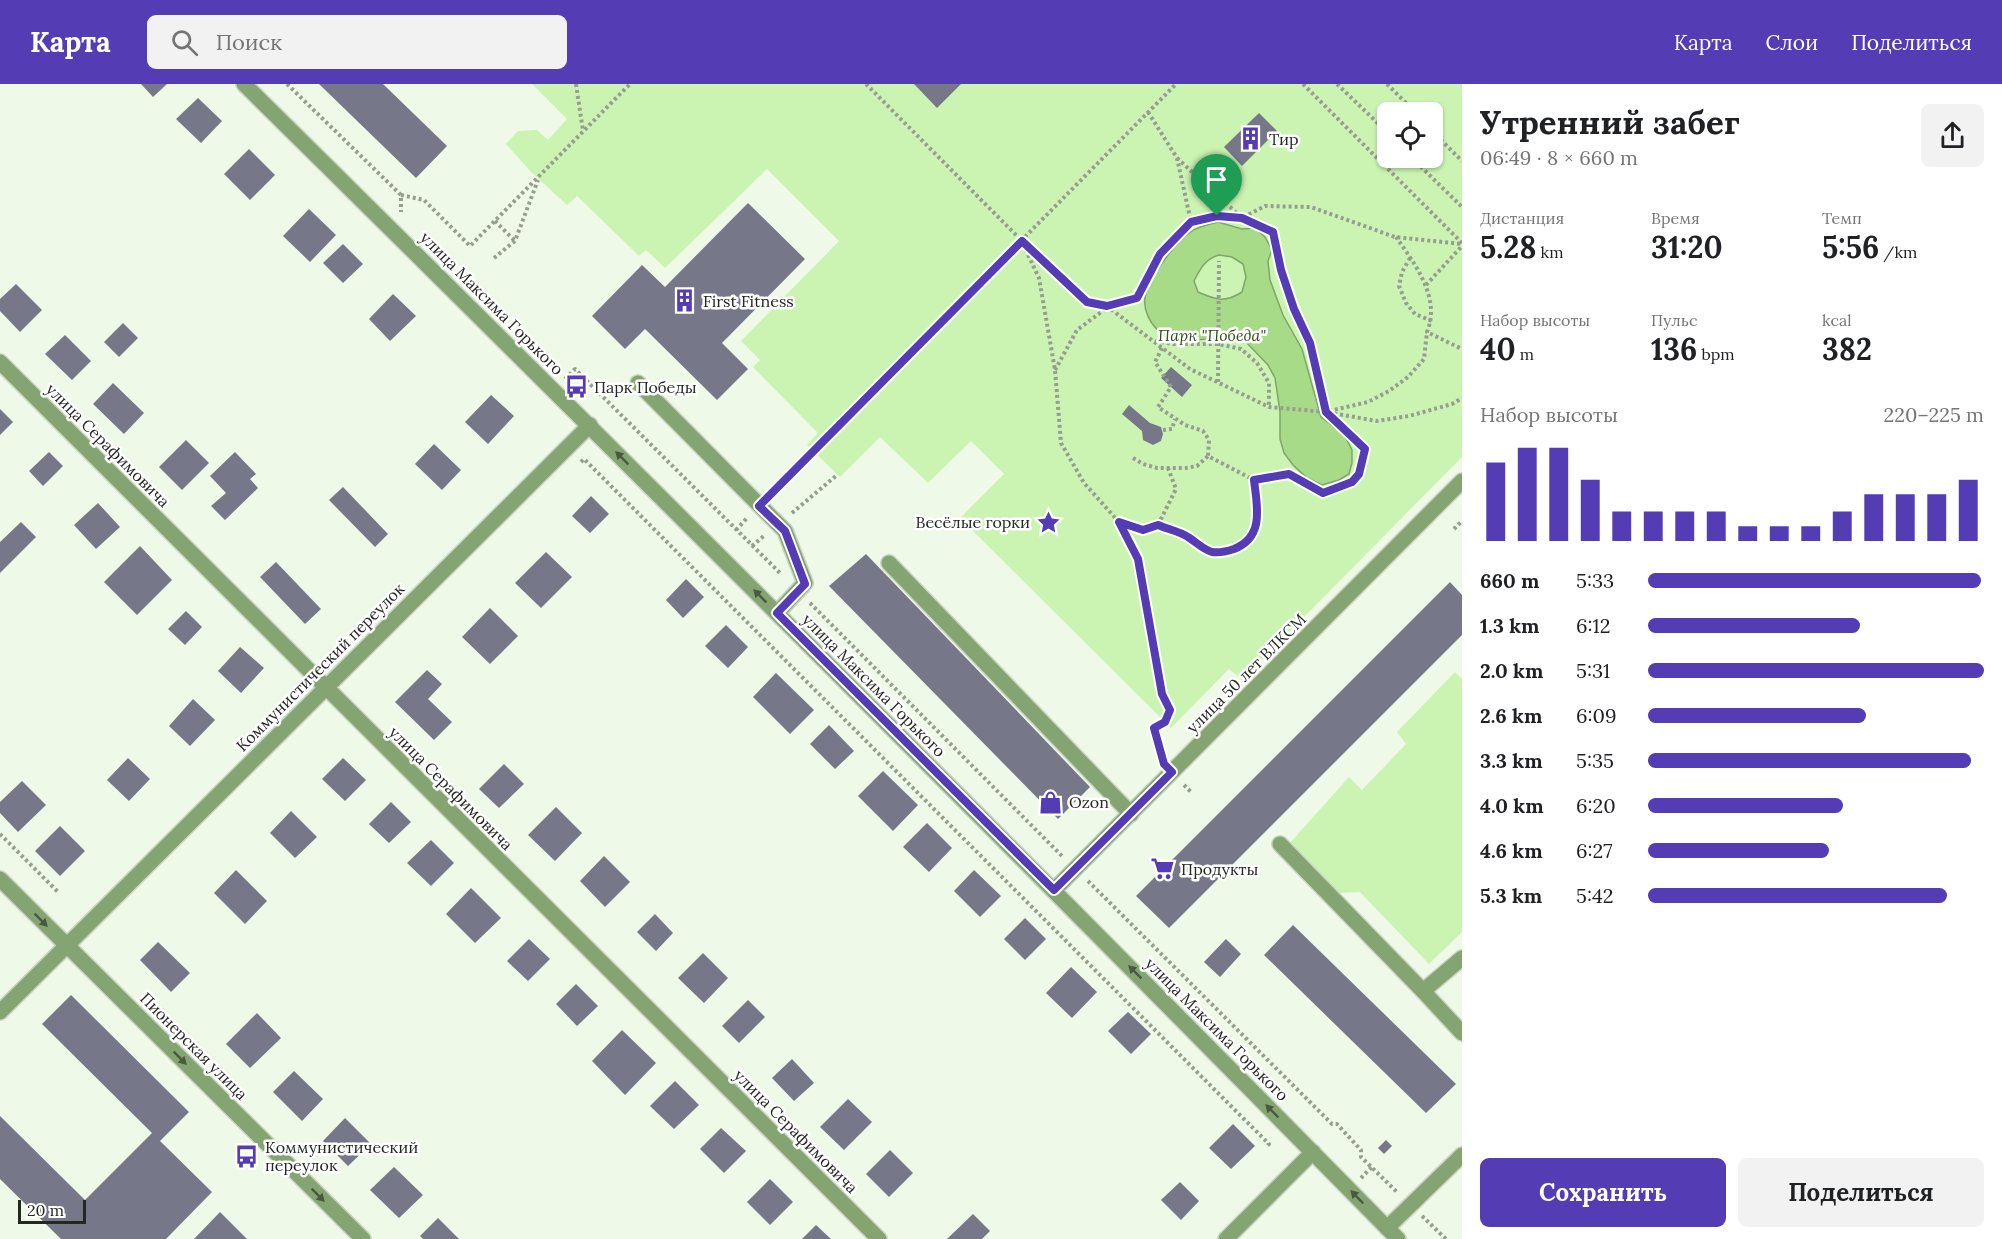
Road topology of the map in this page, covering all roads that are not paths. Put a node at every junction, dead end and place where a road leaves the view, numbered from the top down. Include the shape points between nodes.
1 (244, 84) edge
2 (0, 362) edge
3 (638, 383) dead end
4 (590, 425) junction
5 (1462, 481) edge
6 (889, 563) dead end
7 (777, 613) junction
8 (325, 688) junction
9 (1131, 814) junction
10 (1280, 844) dead end
11 (0, 879) edge
12 (1054, 890) junction
13 (66, 945) junction
14 (1462, 958) edge
15 (1423, 991) junction
16 (0, 1012) edge
17 (1462, 1033) edge
18 (1313, 1152) junction
19 (1462, 1155) edge
20 (1387, 1228) junction
21 (363, 1239) edge
22 (879, 1239) edge
23 (1226, 1239) edge
24 (1398, 1239) edge

1 - 4 street, улица Максима Горького
2 - 8 street, улица Серафимовича
3 - 7 street via 785,531 805,584
7 -> 4 street, улица Максима Горького
4 - 8 street, Коммунистический переулок
5 - 9 street, улица 50 лет ВЛКСМ
6 - 9 street
7 - 12 street, улица Максима Горького
8 - 13 street, Коммунистический переулок
8 - 22 street, улица Серафимовича
9 - 12 street, улица 50 лет ВЛКСМ
10 - 15 street
11 -> 13 street, Пионерская улица
18 -> 12 street, улица Максима Горького
13 - 16 street, Коммунистический переулок
13 -> 21 street, Пионерская улица
14 - 15 street
15 - 17 street
20 -> 18 street, улица Максима Горького
18 - 23 street
19 - 20 street
20 - 24 street, улица Максима Горького

